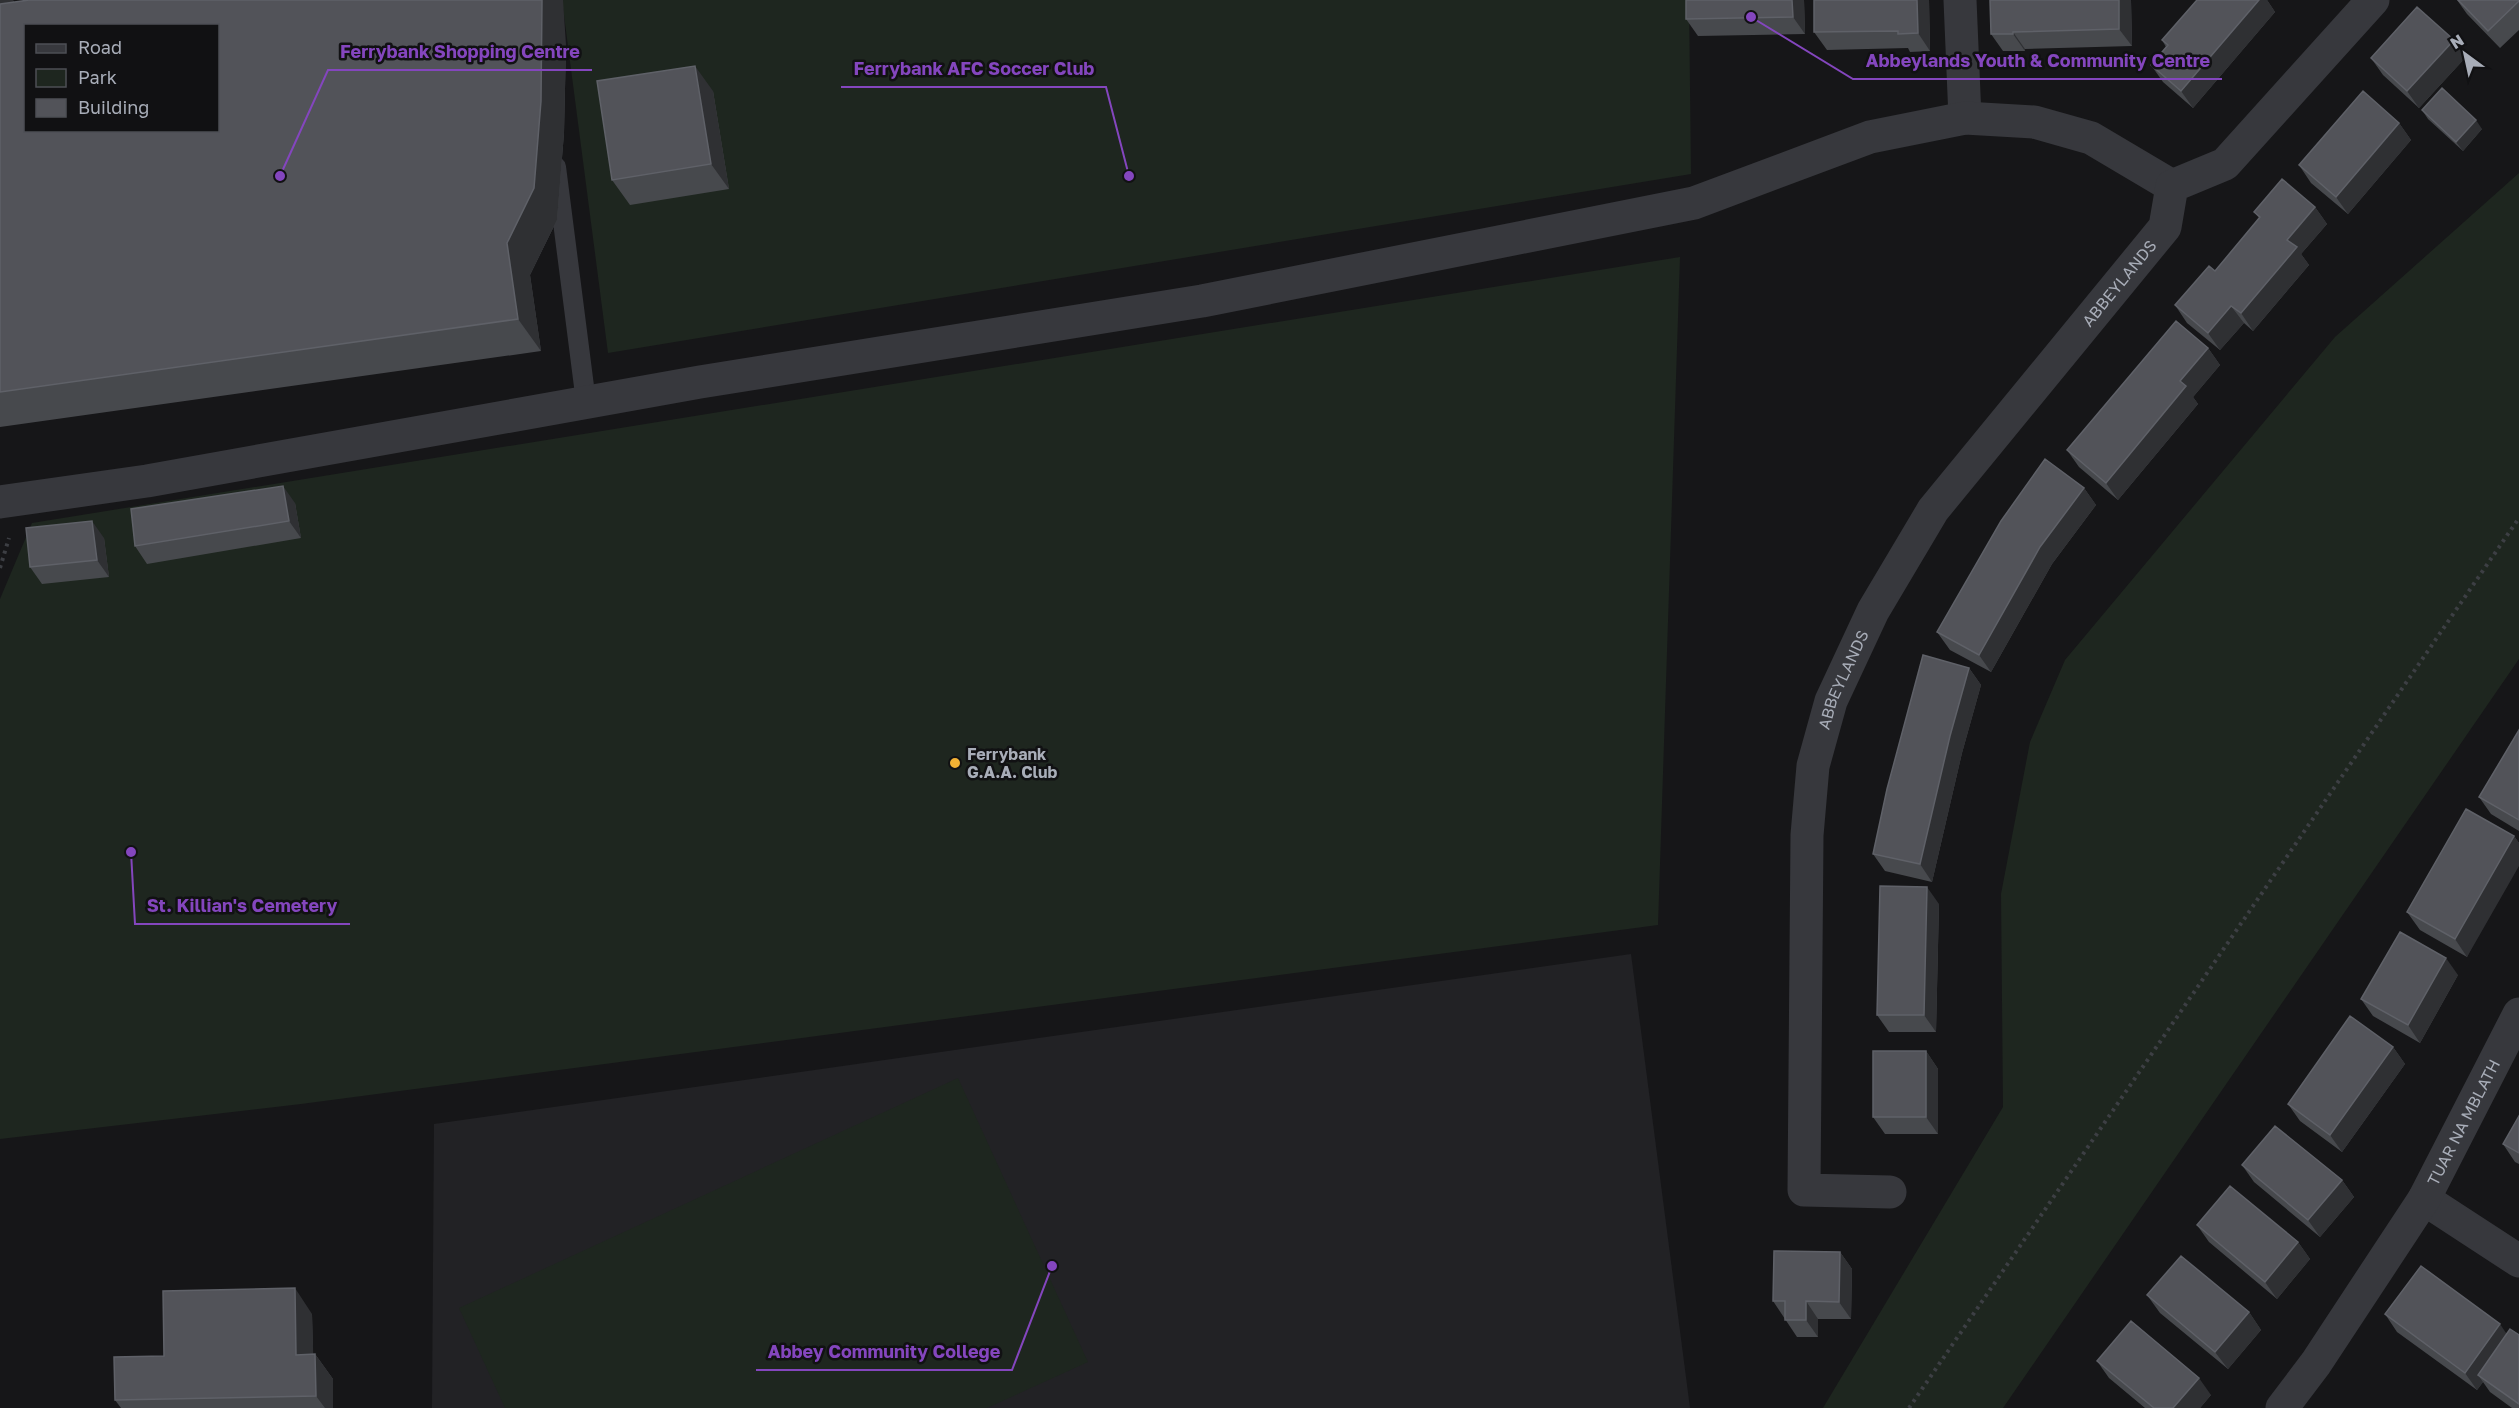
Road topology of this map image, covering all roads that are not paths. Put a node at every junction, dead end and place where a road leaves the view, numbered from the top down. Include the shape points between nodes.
1 (1960, 0) edge
2 (2373, 0) edge
3 (1965, 118) junction
4 (555, 154) dead end
5 (2172, 186) junction
6 (586, 402) junction
7 (0, 502) edge
8 (2519, 1014) edge
9 (1890, 1192) dead end
10 (2424, 1199) junction
11 (2519, 1261) edge
12 (2282, 1408) edge

1 - 3 street
2 - 5 street via 2225,164
3 - 5 street via 2034,122 2091,138
3 - 6 street via 1870,137 1694,203 1202,301
4 - 6 lane
5 - 9 street, ABBEYLANDS via 2165,227 1933,510 1873,611 1831,701 1813,766 1807,835 1804,1190
6 - 7 street via 147,481
8 - 10 street, TUAR NA MBLATH
10 - 11 street, TUAR NA MBLATH
10 - 12 street, TUAR NA MBLATH

